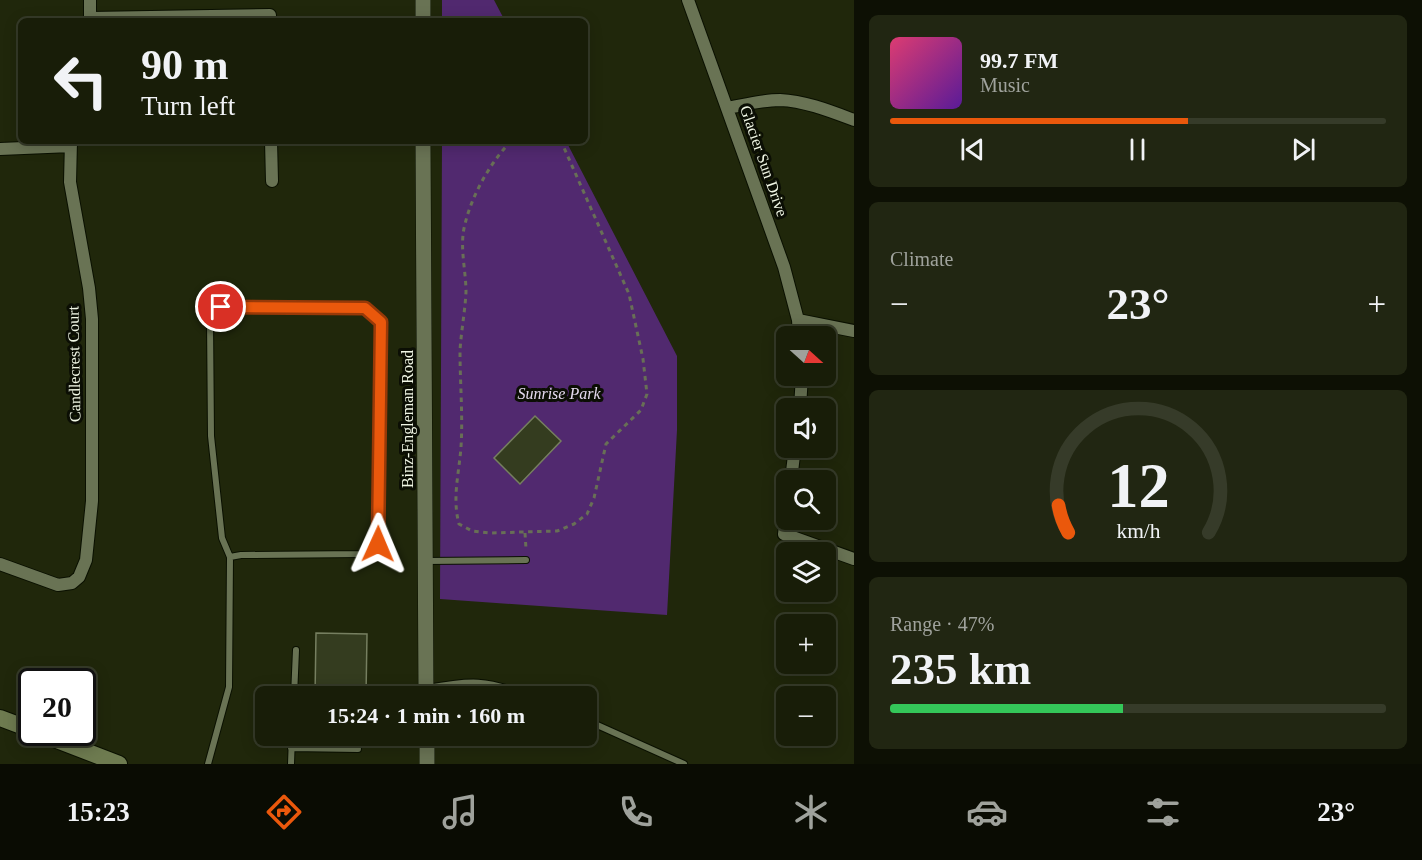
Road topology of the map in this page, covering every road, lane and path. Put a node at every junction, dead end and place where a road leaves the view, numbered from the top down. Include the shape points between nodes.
1 (90, 0) edge
2 (423, 0) edge
3 (688, 0) edge
4 (91, 18) edge
5 (423, 18) edge
6 (727, 108) junction
7 (854, 120) edge
8 (71, 144) edge
9 (271, 144) edge
10 (423, 144) edge
11 (509, 144) edge
12 (562, 144) edge
13 (0, 149) edge
14 (272, 181) dead end
15 (798, 320) junction
16 (798, 326) edge
17 (854, 331) edge
18 (785, 530) edge
19 (525, 533) junction
20 (230, 557) junction
21 (526, 560) joint
22 (854, 560) edge
23 (425, 561) junction
24 (0, 564) edge
25 (296, 650) dead end
26 (294, 686) edge
27 (426, 686) edge
28 (446, 686) edge
29 (505, 686) edge
30 (0, 718) edge
31 (18, 725) edge
32 (597, 725) edge
33 (72, 746) edge
34 (427, 746) edge
35 (291, 748) joint
36 (358, 749) dead end
37 (119, 764) edge
38 (208, 764) edge
39 (291, 764) edge
40 (427, 764) edge
41 (684, 764) edge

1 - 4 street
2 - 5 street
3 - 6 street, Glacier Sun Drive
6 - 7 street via 793,101
6 - 15 street, Glacier Sun Drive via 784,267
8 - 13 street
8 - 24 street, Candlecrest Court via 70,182 92,319 92,501 86,560 79,577 72,583 58,585
9 - 14 street
10 - 23 street, Binz-Engleman Road
11 - 19 path via 478,188 463,233 466,293 460,347 456,506 459,524 472,531
12 - 19 path via 629,294 647,394 641,410 606,444 587,514 557,531
15 - 16 street, Glacier Sun Drive
15 - 17 street
18 - 22 street via 784,534
19 - 21 path
20 - 20 lane via 222,538 211,436 210,320 221,307 365,308 381,322 378,544 371,553 361,554
20 - 38 lane via 229,687
21 - 23 lane
23 - 27 street, Binz-Engleman Road
25 - 26 lane
28 - 29 lane via 463,681
30 - 31 main road
32 - 41 lane
33 - 37 main road
34 - 40 street
35 - 36 lane
35 - 39 lane

